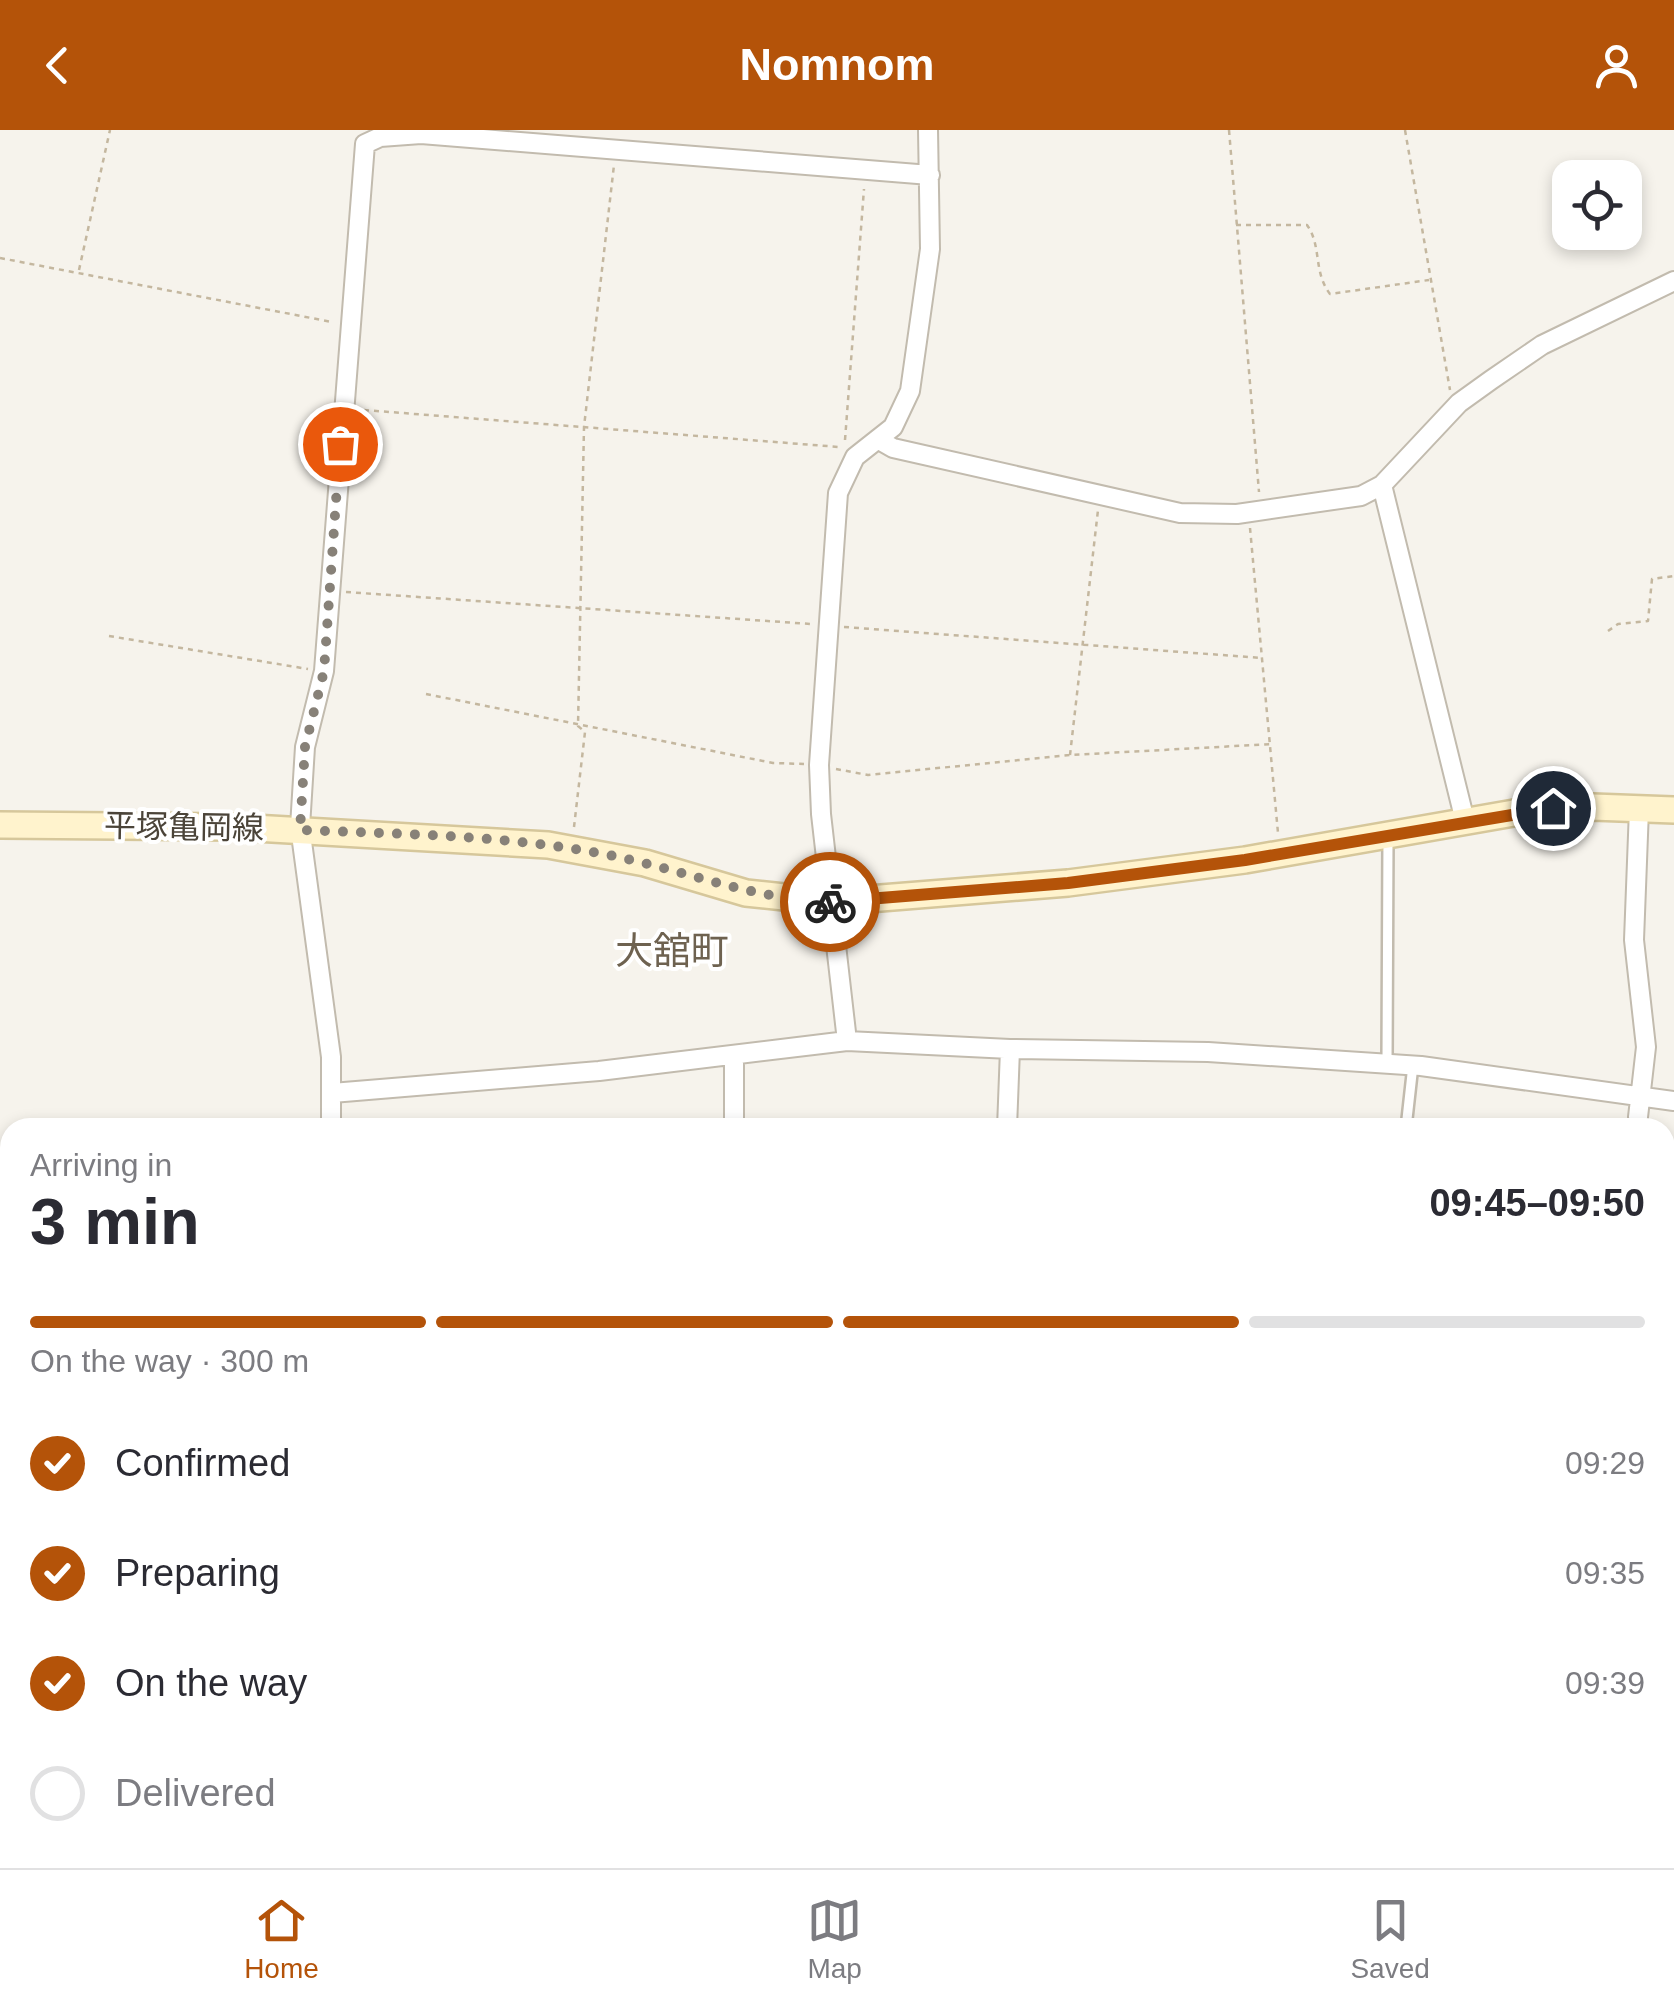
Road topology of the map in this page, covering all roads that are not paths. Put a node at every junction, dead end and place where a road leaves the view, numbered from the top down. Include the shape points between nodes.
1 (928, 130) edge
2 (422, 132) edge
3 (930, 175) junction
4 (1674, 281) edge
5 (879, 440) junction
6 (1382, 485) junction
7 (1639, 809) junction
8 (1674, 810) edge
9 (1464, 821) junction
10 (0, 825) edge
11 (300, 830) junction
12 (1388, 835) junction
13 (831, 902) junction
14 (847, 1041) junction
15 (1010, 1049) junction
16 (734, 1057) junction
17 (1387, 1063) junction
18 (1413, 1065) junction
19 (332, 1093) junction
20 (1674, 1101) edge
21 (1638, 1114) edge
22 (331, 1118) edge
23 (734, 1118) edge
24 (1007, 1118) edge
25 (1407, 1118) edge

1 - 3 street
2 - 3 street
2 - 11 street via 380,137 362,150 324,671 305,747
3 - 5 street via 930,248 910,391 903,412
4 - 6 street via 1542,345 1458,403
5 - 6 street via 1180,513 1254,511 1362,496
5 - 13 street via 855,457 838,493 819,765
6 - 9 street
7 - 8 main road, 平塚亀岡線
7 - 9 main road, 平塚亀岡線 via 1553,808
7 - 21 street via 1634,940 1646,1047
9 - 12 main road, 平塚亀岡線
10 - 11 main road, 平塚亀岡線
11 - 13 main road, 平塚亀岡線 via 548,845 645,862 746,893
11 - 19 street
12 - 13 main road, 平塚亀岡線 via 1068,883
12 - 17 lane
13 - 14 street
14 - 15 street
14 - 16 street
15 - 17 street
15 - 24 street
16 - 19 street
16 - 23 street
17 - 18 street
18 - 21 street
18 - 25 lane
19 - 22 street
20 - 21 street

